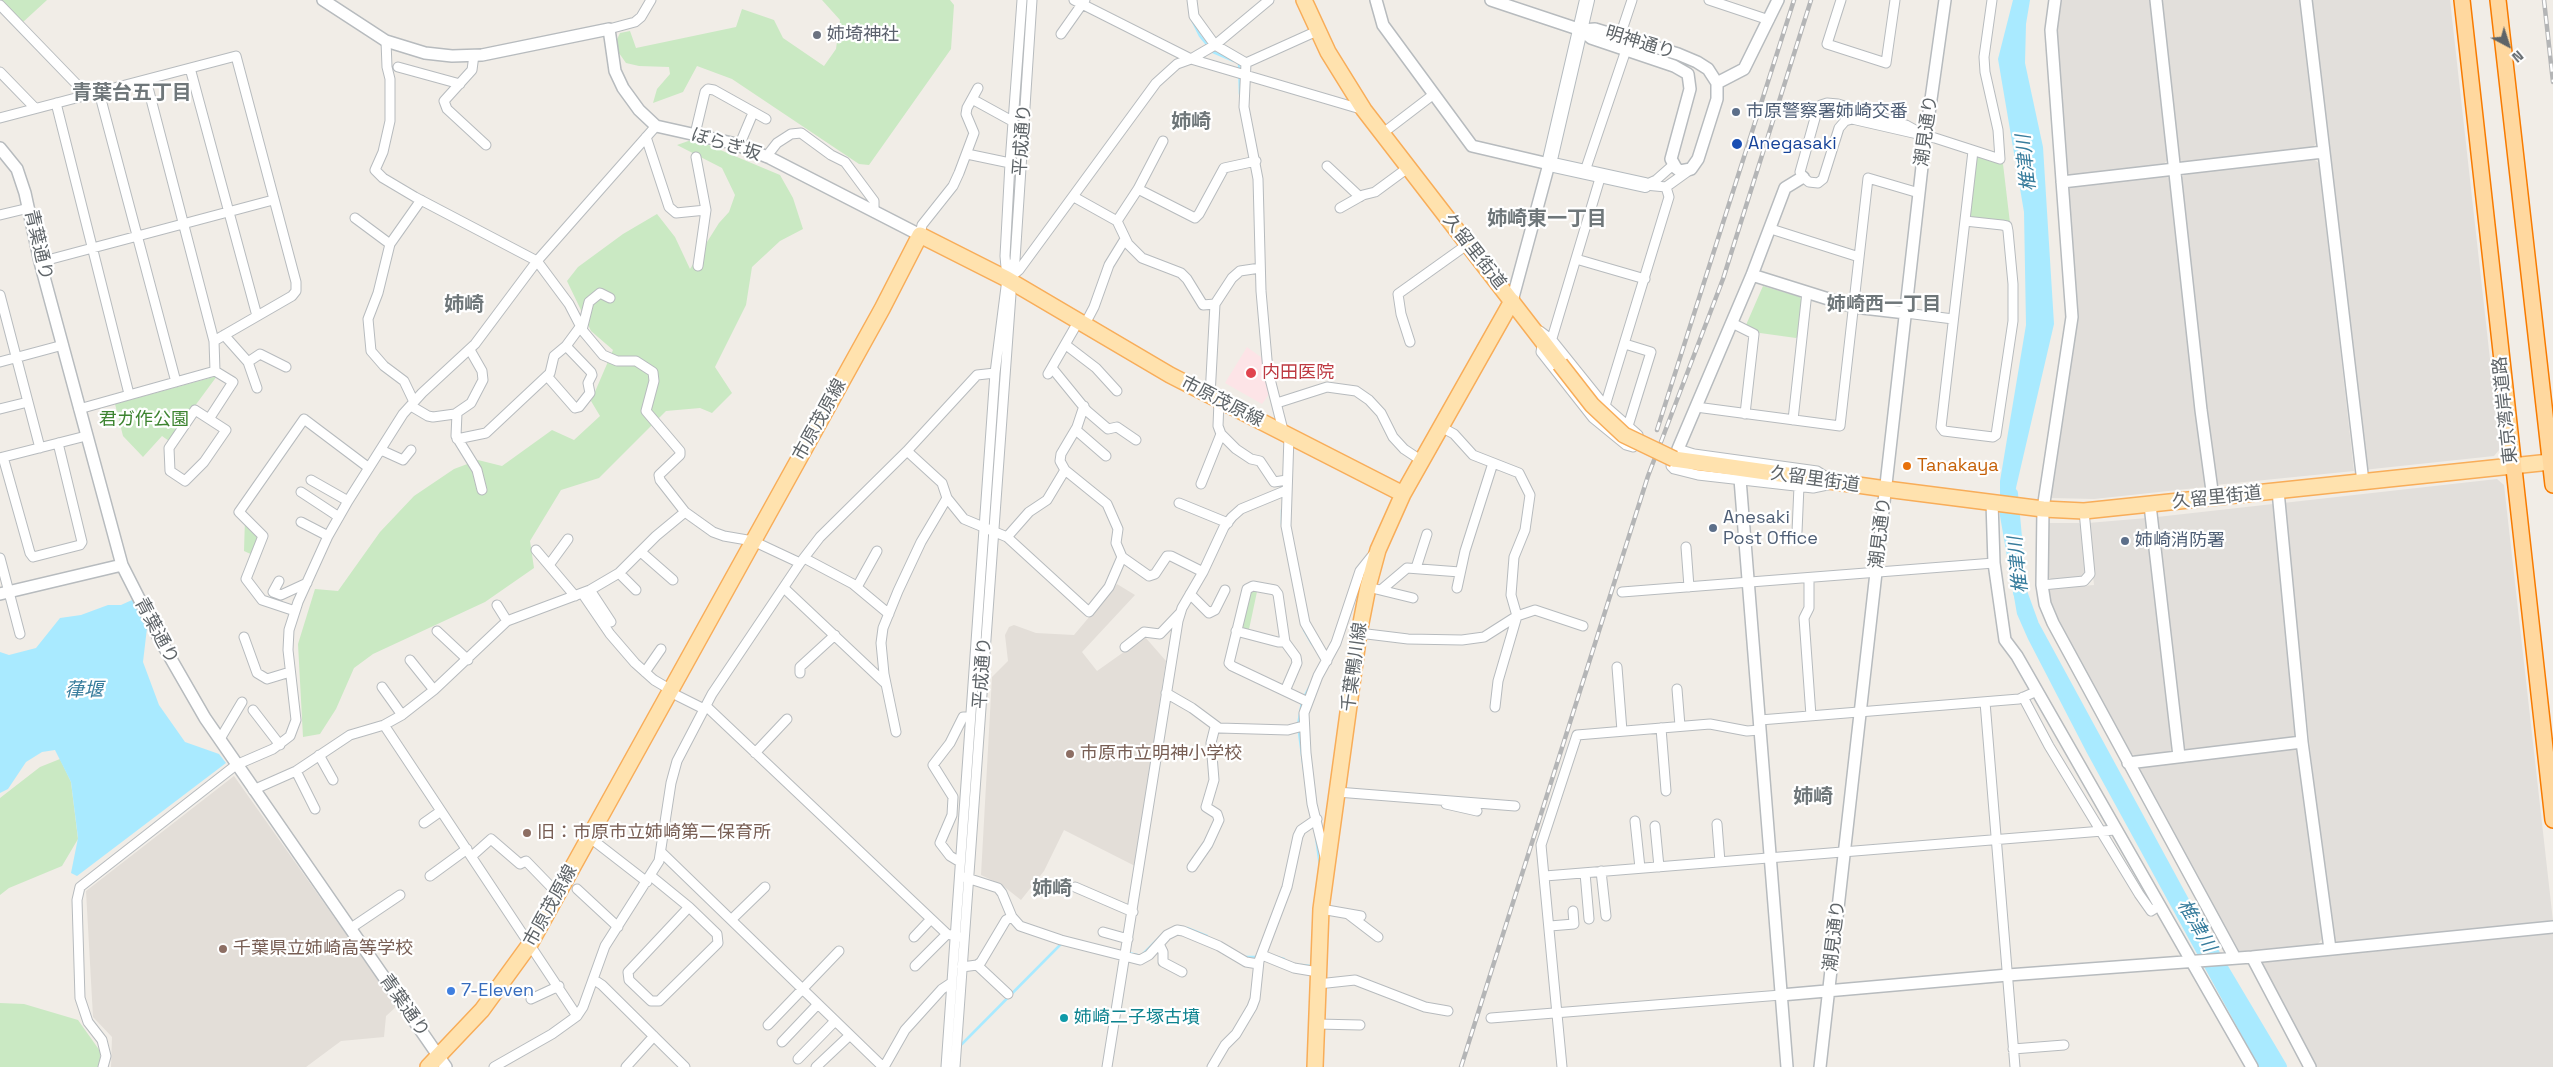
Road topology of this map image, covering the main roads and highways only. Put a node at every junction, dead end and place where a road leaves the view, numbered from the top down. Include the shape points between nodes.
1 (1304, 0) edge
2 (1587, 0) edge
3 (2462, 0) edge
4 (2498, 0) edge
5 (1645, 185) road end
6 (1512, 301) junction
7 (2550, 462) junction
8 (2512, 466) junction
9 (2553, 485) edge
10 (1404, 494) junction
11 (2553, 820) edge
12 (443, 1061) edge
13 (428, 1067) edge
14 (1315, 1067) edge

1 - 6 main road, 久留里街道 via 1317,31 1364,110
2 - 5 main road via 1549,164
3 - 8 highway, 東京湾岸道路
4 - 7 highway
6 - 8 main road, 久留里街道, bridge via 1602,415 1633,441 1689,462 2037,508 2084,511
6 - 10 main road, 千葉鴨川線
7 - 8 main road, 久留里街道
7 - 9 highway
8 - 11 highway, 東京湾岸道路
10 - 12 main road, 市原茂原線 via 1215,399 1007,279 920,235 530,944
10 - 14 main road, 千葉鴨川線 via 1378,550 1374,588 1359,633 1321,908
12 - 13 main road, 市原茂原線

